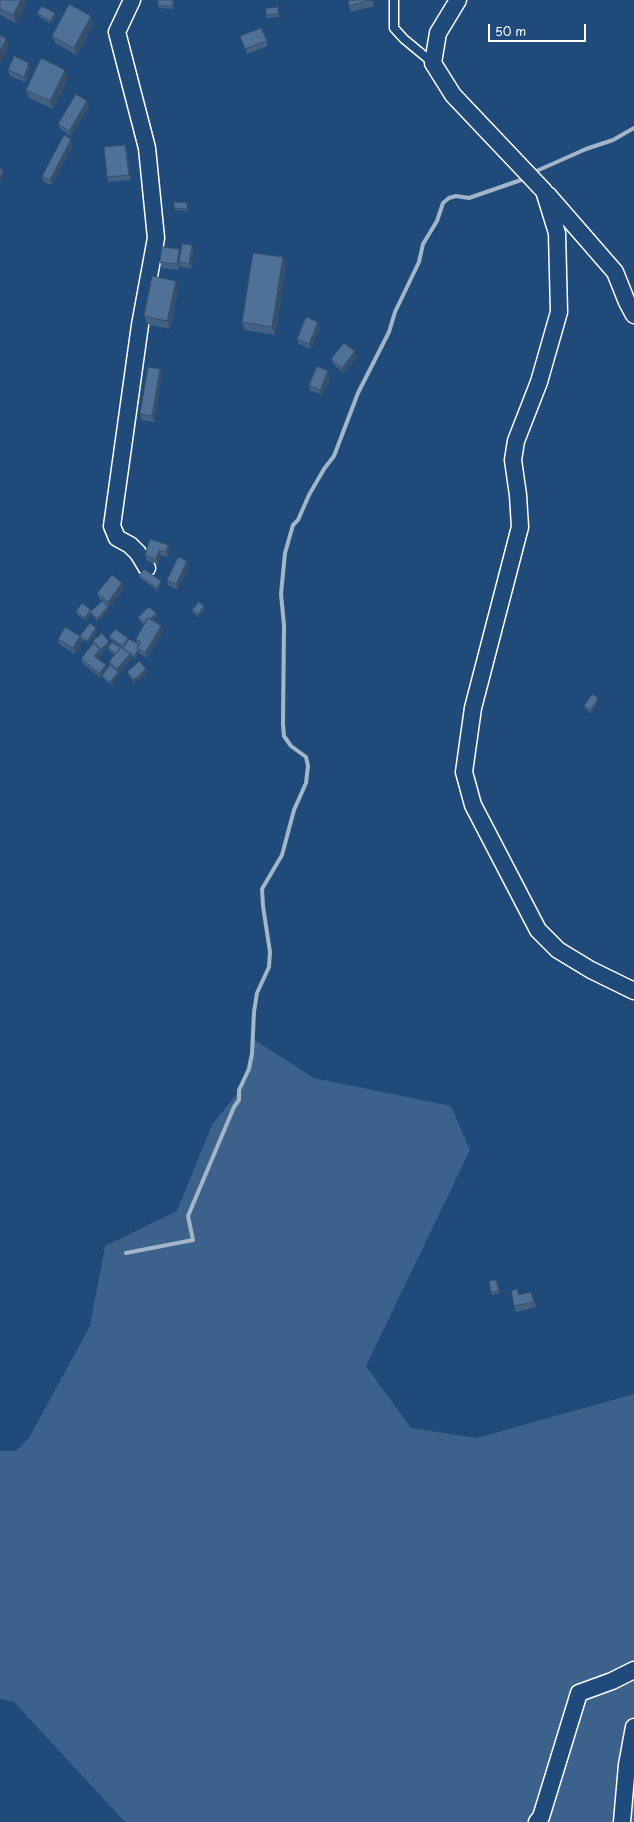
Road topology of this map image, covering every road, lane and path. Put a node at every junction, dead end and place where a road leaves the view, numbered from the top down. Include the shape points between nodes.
1 (132, 0) edge
2 (394, 0) edge
3 (458, 0) edge
4 (433, 63) junction
5 (544, 191) junction
6 (634, 315) edge
7 (147, 568) dead end
8 (634, 991) edge
9 (634, 1670) edge
10 (634, 1727) edge
11 (537, 1822) edge
12 (622, 1822) edge

1 - 7 street via 117,32 147,148 156,238 140,325 112,526 117,538 130,545
2 - 4 lane via 394,28
3 - 4 street via 438,33
4 - 5 street via 453,95
5 - 6 street via 615,272
5 - 8 street via 557,233 559,312 539,382 516,441 513,460 520,527 473,708 464,772 473,805 538,930 558,950
9 - 11 street via 579,1693 541,1817
10 - 12 street via 627,1765

